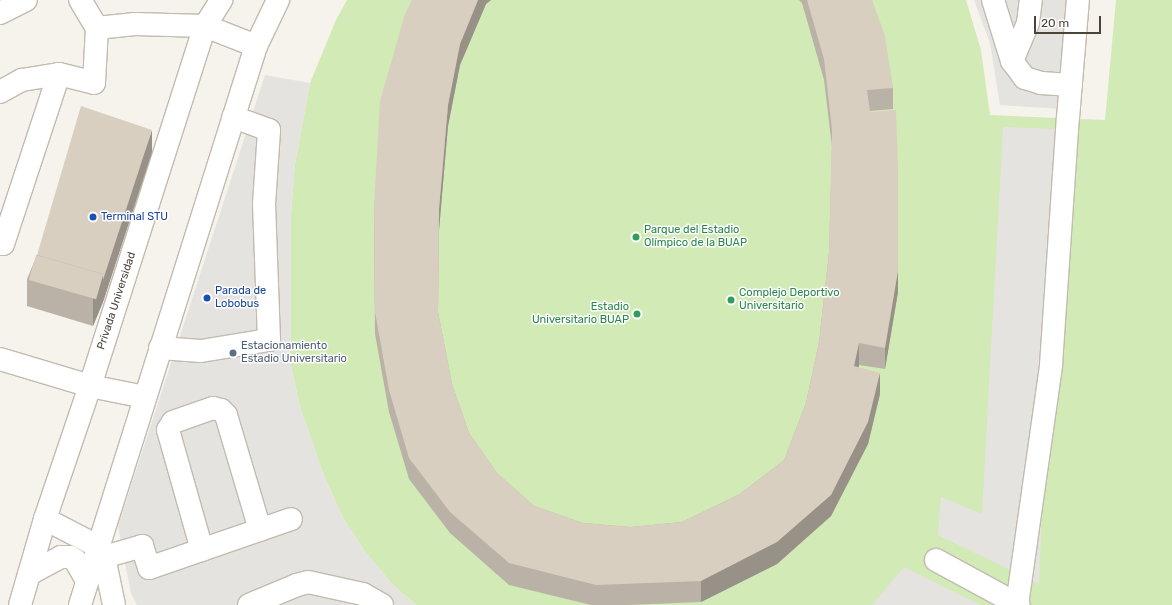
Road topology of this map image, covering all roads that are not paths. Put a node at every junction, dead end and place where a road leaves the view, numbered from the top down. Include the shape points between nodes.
1 (26, 0) edge
2 (80, 0) edge
3 (221, 0) edge
4 (278, 0) edge
5 (993, 0) edge
6 (1031, 0) edge
7 (1078, 0) edge
8 (0, 13) edge
9 (205, 26) junction
10 (97, 28) junction
11 (256, 46) junction
12 (1012, 61) junction
13 (59, 74) junction
14 (1070, 85) junction
15 (0, 92) edge
16 (233, 117) junction
17 (0, 243) edge
18 (160, 348) junction
19 (0, 359) edge
20 (90, 386) junction
21 (145, 397) junction
22 (45, 519) junction
23 (291, 519) dead end
24 (260, 530) junction
25 (202, 550) junction
26 (101, 552) junction
27 (936, 560) dead end
28 (29, 574) junction
29 (87, 581) junction
30 (20, 605) edge
31 (80, 605) edge
32 (114, 605) edge
33 (249, 605) edge
34 (382, 605) edge
35 (1018, 605) edge

1 - 8 street
2 - 10 street
3 - 9 street, Privada Universidad
4 - 11 street
5 - 12 street
6 - 12 street via 1028,23
7 - 14 street
9 - 10 street via 135,24
9 - 11 street
9 - 20 street, Privada Universidad
10 - 13 street via 94,83
11 - 16 street
12 - 14 street via 1025,78 1041,83
13 - 15 street via 22,80
13 - 17 street via 4,244
14 - 35 street via 1051,366
16 - 18 street
16 - 18 street via 269,130 264,204 269,340 201,351
18 - 21 street
19 - 20 street
20 - 21 street
20 - 22 street, Privada Universidad
21 - 26 street
22 - 26 street
22 - 28 street, Privada Universidad
23 - 24 street
24 - 25 street
24 - 25 street via 226,415 221,410 212,408 173,422 168,430
25 - 26 street via 149,568 142,546
26 - 29 street
26 - 32 street
27 - 35 street
28 - 29 street via 61,557 70,557 75,560
28 - 30 street, Privada Universidad
29 - 31 street
33 - 34 street via 308,582 363,594

